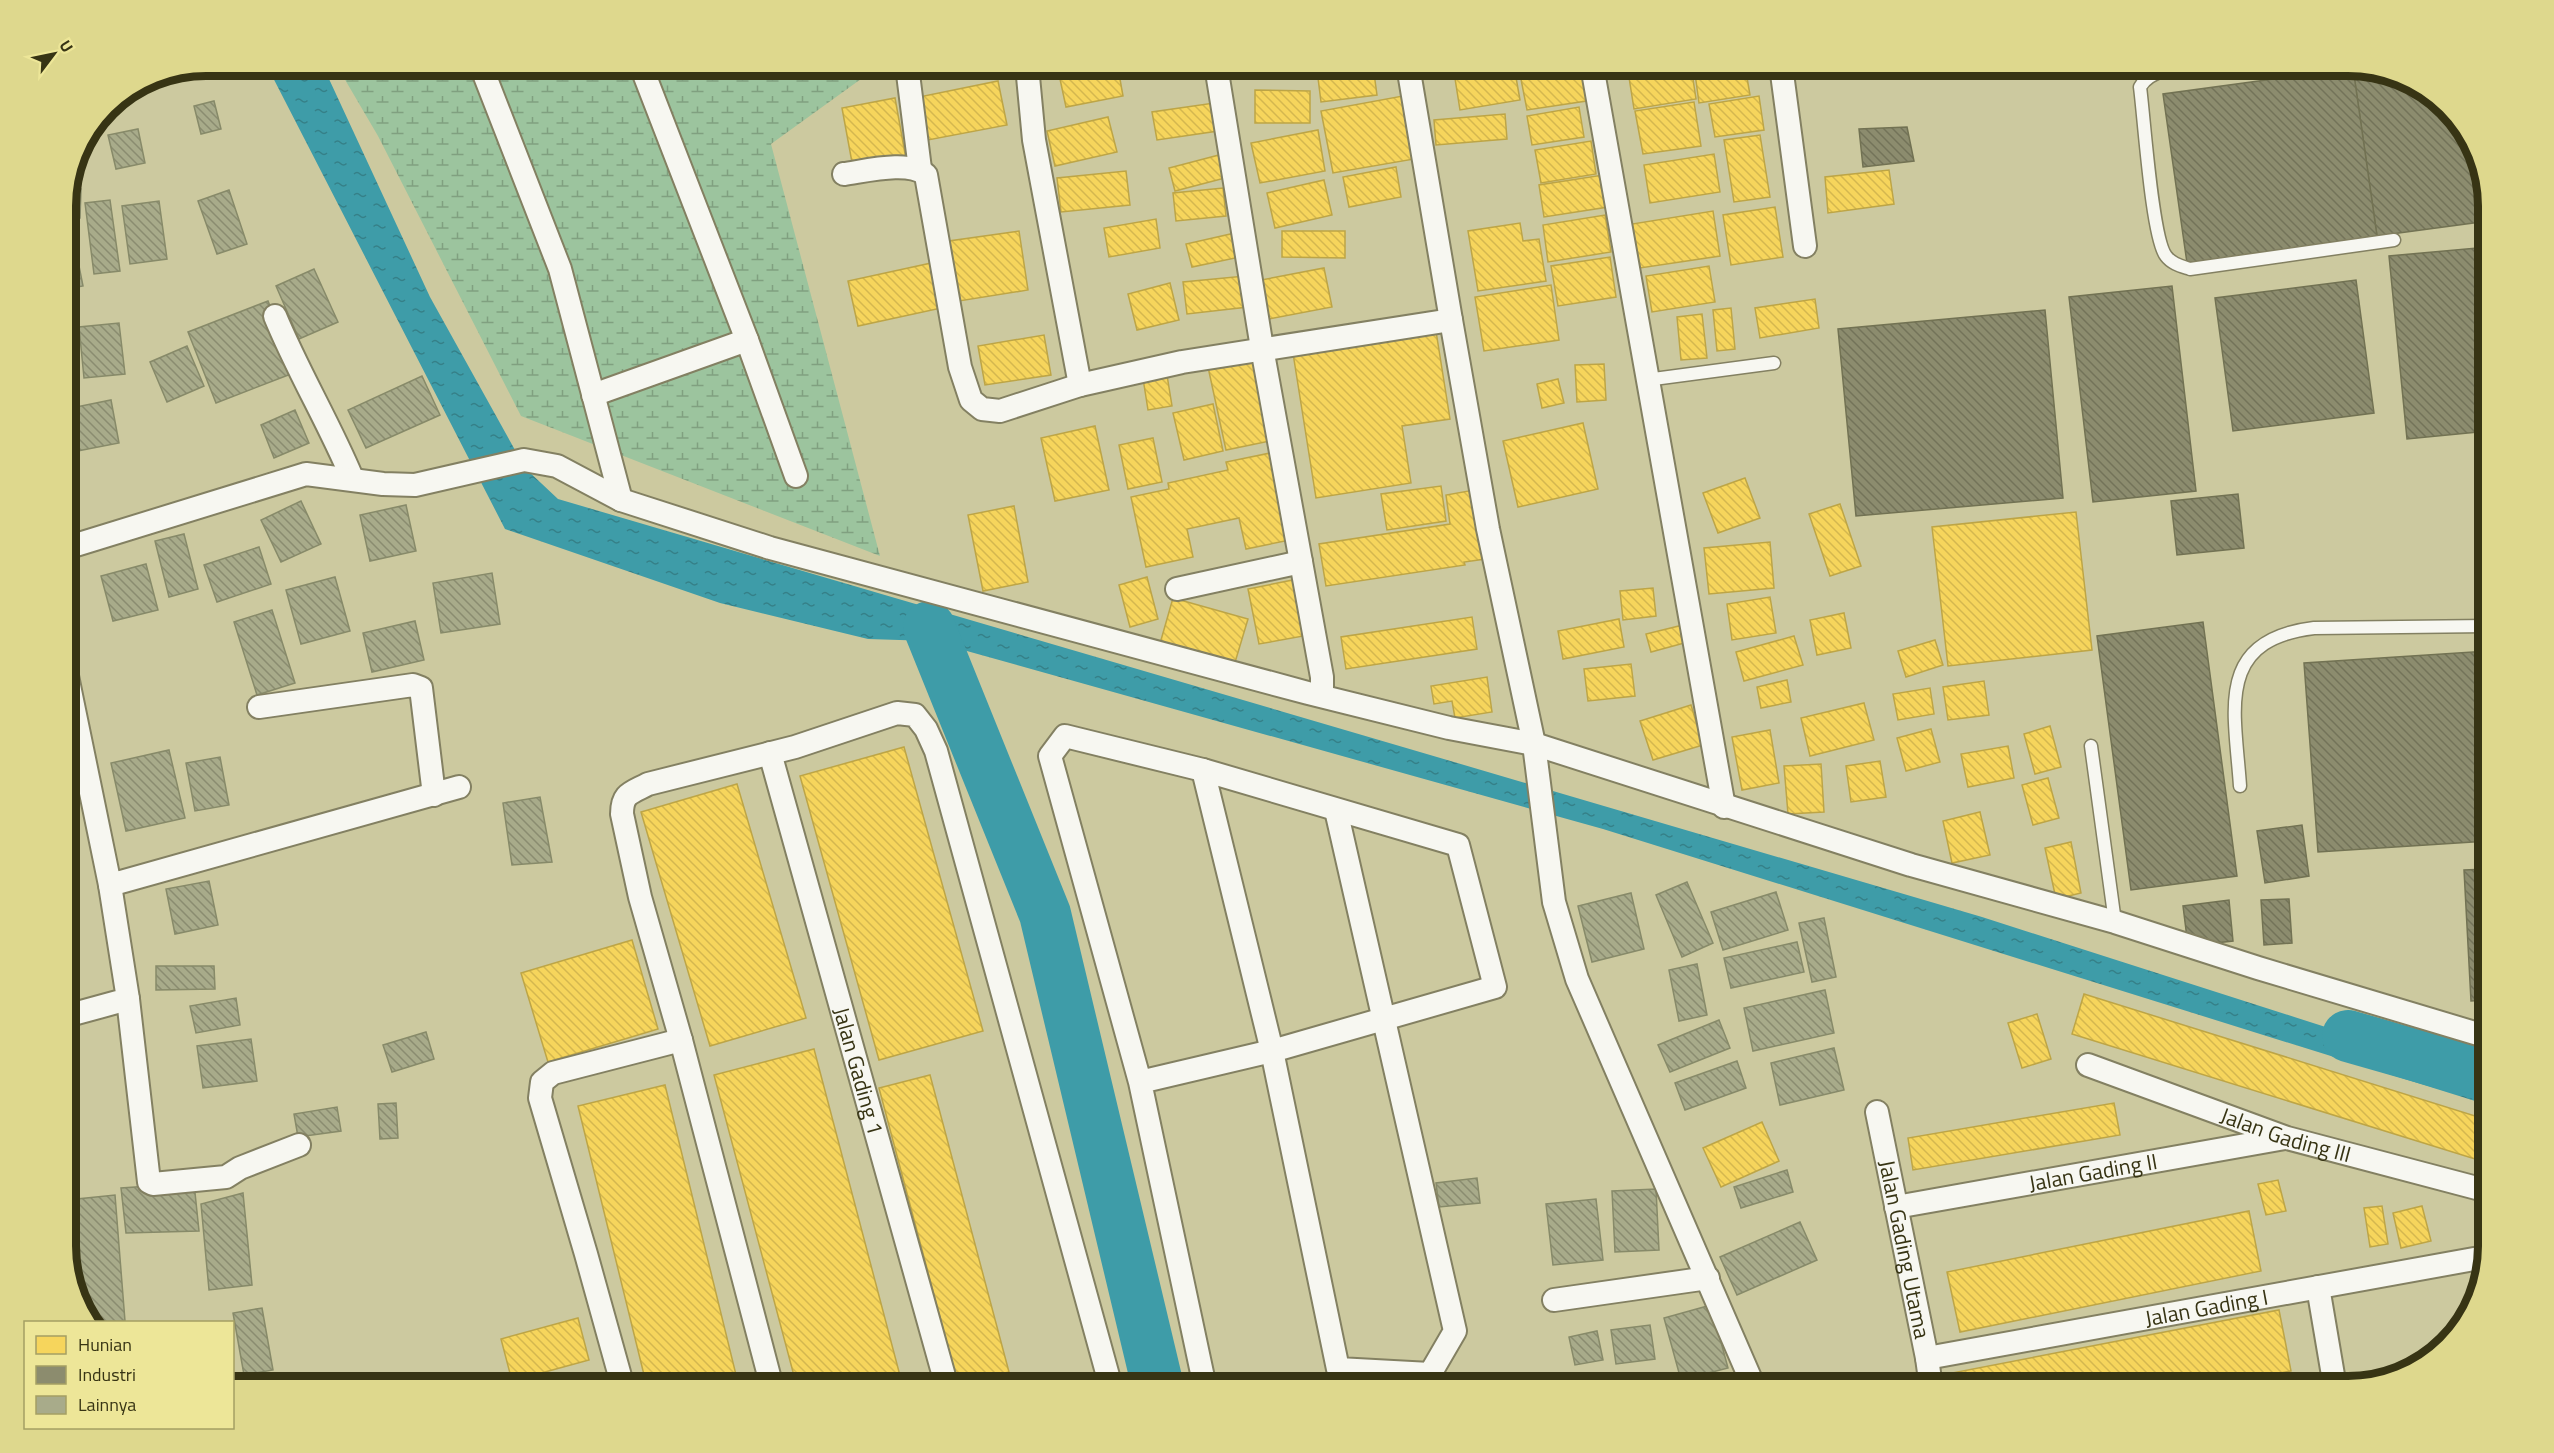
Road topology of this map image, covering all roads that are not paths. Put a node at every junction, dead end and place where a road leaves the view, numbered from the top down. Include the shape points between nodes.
1 (485, 77) edge
2 (645, 77) edge
3 (908, 77) edge
4 (1028, 77) edge
5 (1218, 77) edge
6 (1410, 77) edge
7 (1594, 77) edge
8 (1782, 77) edge
9 (2146, 77) edge
10 (920, 169) junction
11 (844, 174) dead end
12 (2394, 240) dead end
13 (1805, 246) dead end
14 (275, 316) dead end
15 (1451, 320) junction
16 (747, 340) junction
17 (1262, 348) junction
18 (1774, 363) dead end
19 (1646, 380) junction
20 (1080, 385) junction
21 (593, 395) junction
22 (796, 476) dead end
23 (352, 478) junction
24 (621, 500) junction
25 (77, 545) edge
26 (1301, 562) junction
27 (1177, 589) dead end
28 (2477, 626) edge
29 (1322, 695) junction
30 (259, 707) dead end
31 (77, 724) edge
32 (1534, 744) junction
33 (2091, 746) dead end
34 (770, 753) junction
35 (1203, 770) junction
36 (2240, 786) dead end
37 (459, 787) dead end
38 (434, 795) junction
39 (1725, 807) junction
40 (1336, 810) junction
41 (110, 885) junction
42 (2115, 922) junction
43 (128, 999) junction
44 (77, 1013) edge
45 (1385, 1019) junction
46 (2478, 1034) edge
47 (681, 1040) junction
48 (1272, 1051) junction
49 (2088, 1065) dead end
50 (1140, 1082) junction
51 (1877, 1112) dead end
52 (2287, 1138) junction
53 (299, 1145) dead end
54 (2478, 1188) edge
55 (1896, 1207) junction
56 (2477, 1259) edge
57 (1708, 1278) junction
58 (2318, 1287) junction
59 (1554, 1300) dead end
60 (1927, 1358) junction
61 (620, 1376) edge
62 (769, 1376) edge
63 (944, 1376) edge
64 (1108, 1376) edge
65 (1203, 1376) edge
66 (1749, 1376) edge
67 (1929, 1376) edge
68 (2333, 1376) edge

1 - 21 street via 560,269
2 - 16 street
3 - 10 street
4 - 20 street via 1034,140
5 - 17 street
6 - 15 street
7 - 19 street
8 - 13 street
9 - 12 lane via 2140,87 2153,202 2160,246 2175,264 2190,269
10 - 11 street via 909,166
10 - 20 street via 926,175 960,367 971,400 982,409 1000,411
14 - 23 street
15 - 17 street
15 - 32 street via 1488,529
16 - 21 street
16 - 22 street
17 - 20 street
17 - 26 street
18 - 19 lane
19 - 39 street
21 - 24 street
23 - 24 street via 415,485 524,460 557,466
23 - 25 street via 297,476
24 - 29 street via 916,589
26 - 27 street
26 - 29 street
28 - 36 lane via 2314,628 2287,631 2262,646 2243,664 2234,697
29 - 32 street via 1449,728
30 - 38 street via 413,685 421,688
31 - 41 street
32 - 39 street
32 - 57 street via 1554,902 1577,980
33 - 42 lane
34 - 47 street via 648,784 626,795 622,803 640,897
34 - 63 street, Jalan Gading 1
34 - 64 street via 897,713 915,715 926,729 936,751
35 - 40 street
35 - 48 street
35 - 50 street via 1065,736 1050,756
37 - 38 street
38 - 41 street
39 - 42 street via 1911,865
40 - 45 street
40 - 45 street via 1458,846 1495,987
41 - 43 street
42 - 46 street
43 - 44 street
43 - 53 street via 149,1182 226,1176
45 - 48 street
45 - 48 street via 1455,1331 1430,1374 1338,1369
47 - 61 street via 561,1070 542,1082 540,1098
47 - 62 street
48 - 50 street
49 - 52 street, Jalan Gading III
50 - 65 street
51 - 55 street, Jalan Gading Utama
52 - 54 street, Jalan Gading III
52 - 55 street, Jalan Gading II
55 - 60 street, Jalan Gading Utama
56 - 58 street, Jalan Gading I
57 - 59 street
57 - 66 street
58 - 60 street, Jalan Gading I
58 - 68 street
60 - 67 street, Jalan Gading Utama

